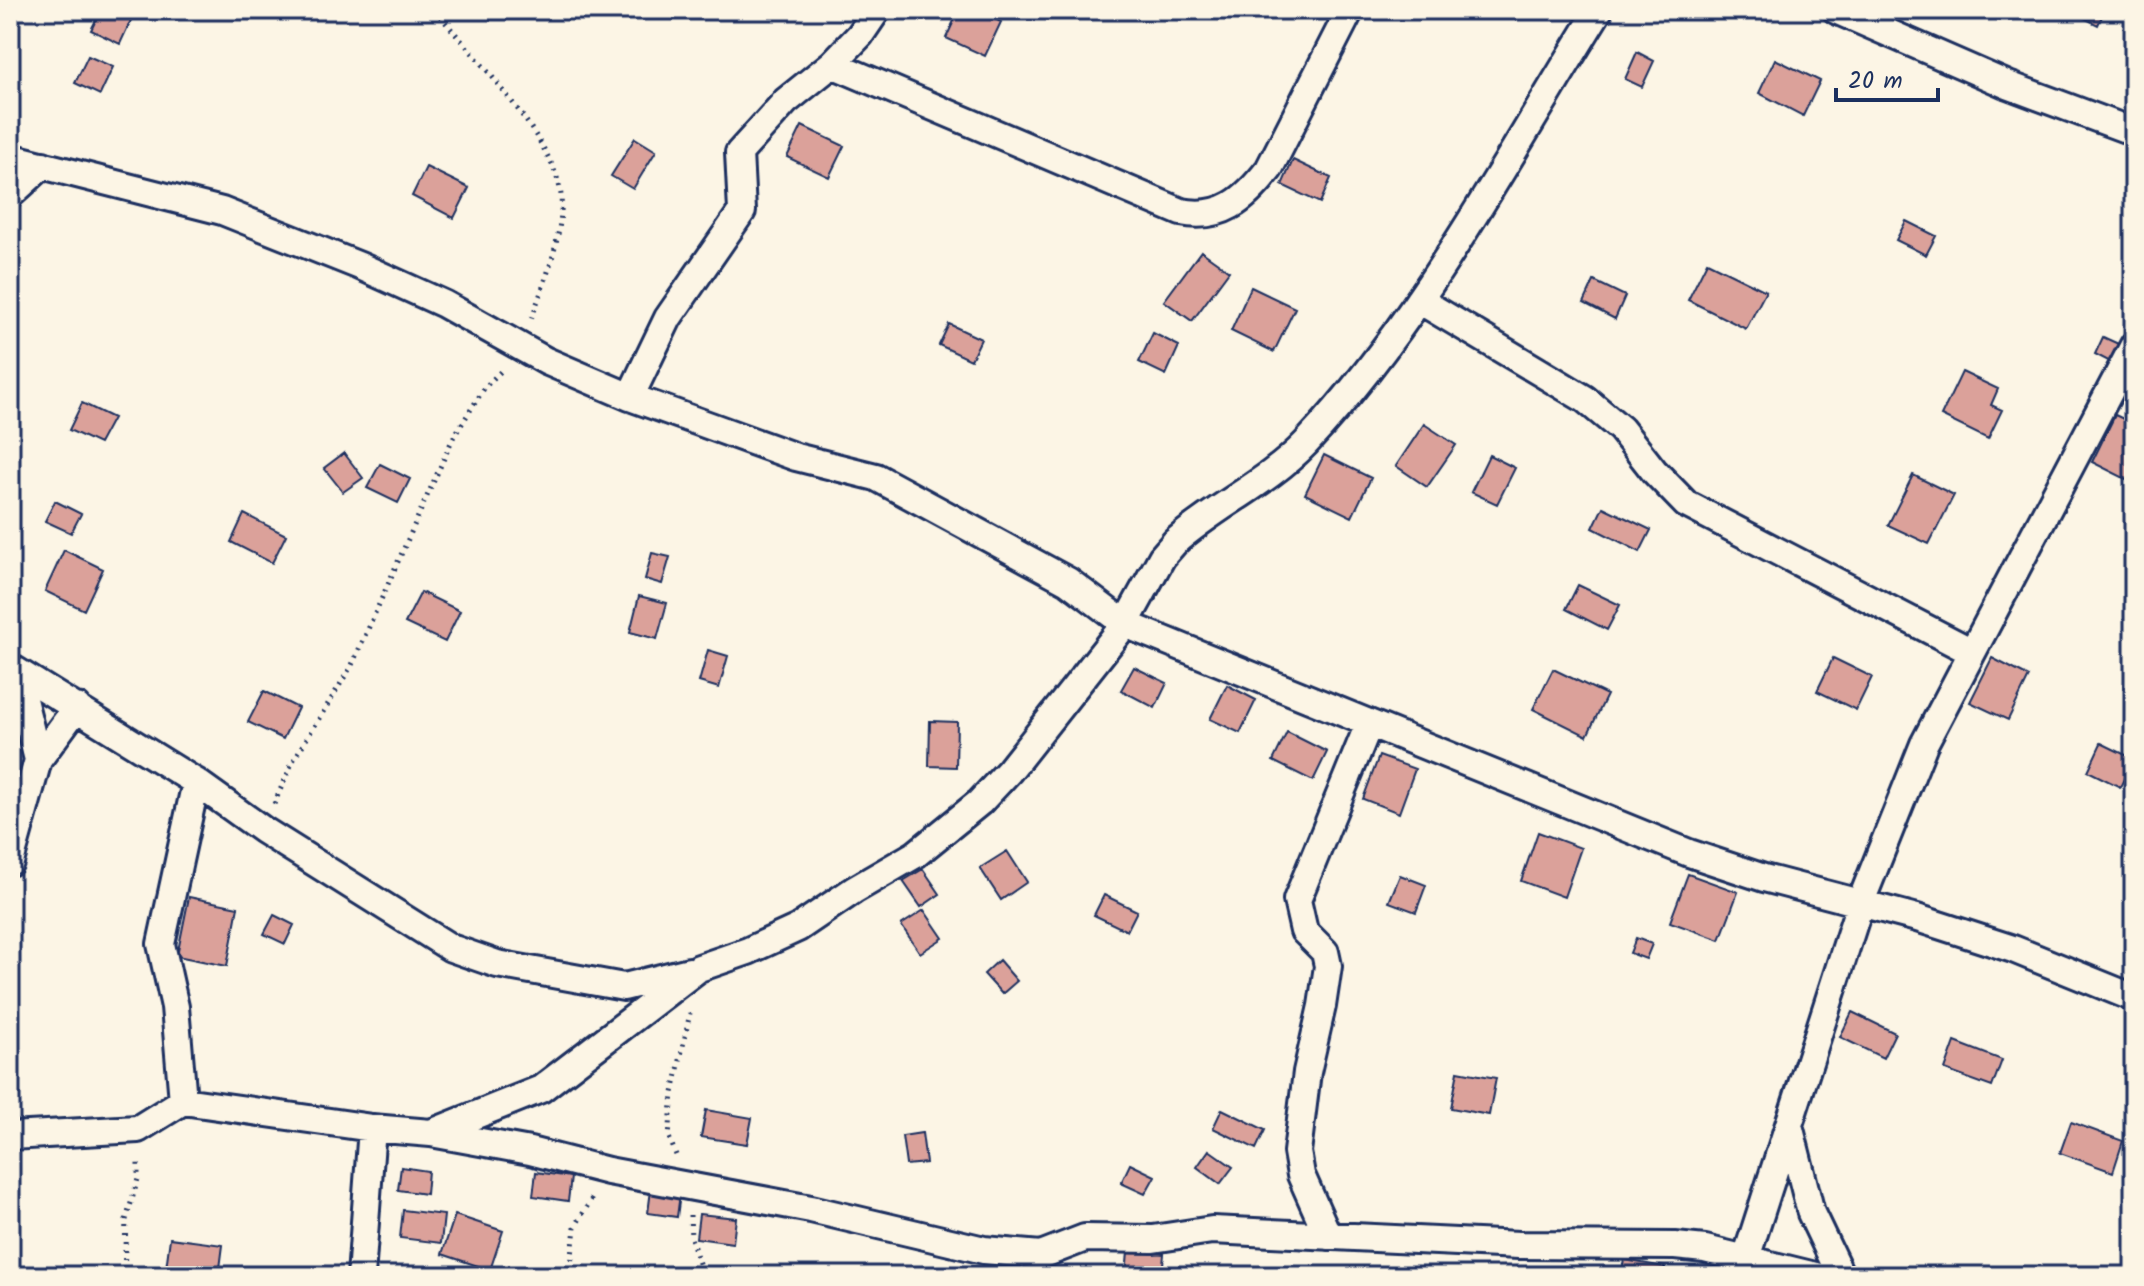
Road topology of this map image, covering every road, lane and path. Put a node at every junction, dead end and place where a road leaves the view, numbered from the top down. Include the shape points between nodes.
1 (435, 10) edge
2 (877, 10) edge
3 (1350, 10) edge
4 (1599, 10) edge
5 (1836, 10) edge
6 (832, 64) junction
7 (2134, 132) edge
8 (10, 157) edge
9 (43, 165) junction
10 (10, 195) edge
11 (1419, 300) junction
12 (2134, 345) edge
13 (522, 349) junction
14 (630, 397) junction
15 (1125, 624) junction
16 (1972, 652) junction
17 (13, 669) edge
18 (77, 707) junction
19 (1369, 724) junction
20 (38, 760) junction
21 (196, 782) junction
22 (263, 830) junction
23 (10, 862) edge
24 (1860, 904) junction
25 (699, 968) junction
26 (2134, 998) edge
27 (183, 1101) junction
28 (1789, 1125) junction
29 (372, 1128) junction
30 (138, 1129) junction
31 (431, 1133) junction
32 (10, 1136) edge
33 (608, 1171) junction
34 (689, 1186) junction
35 (1328, 1236) junction
36 (1746, 1258) junction
37 (124, 1276) edge
38 (361, 1276) edge
39 (570, 1276) edge
40 (703, 1276) edge
41 (1815, 1276) edge
42 (1841, 1276) edge

1 - 13 path via 532,129 561,195 557,237
2 - 6 street
3 - 6 street via 1269,169 1252,191 1226,209 1200,216
4 - 11 street
5 - 7 street via 2008,85
6 - 14 street via 786,101 739,153 742,211 668,318
8 - 9 street
9 - 10 street
9 - 13 street via 222,211 430,298
11 - 15 street via 1352,391 1304,445 1175,542
11 - 16 street via 1585,399 1621,429 1686,504
12 - 16 street
13 - 14 street
13 - 22 path via 485,387 453,438 370,629 293,761
14 - 15 street via 796,457 876,477 1068,581
15 - 19 street
15 - 25 street via 1009,771 916,854 798,928
16 - 24 street via 1924,744
17 - 18 street
17 - 20 street
18 - 20 street
18 - 21 street
19 - 24 street via 1689,853
19 - 35 street via 1297,900 1304,931 1325,952 1328,966 1297,1152 1301,1175
20 - 23 street
21 - 22 street
21 - 27 street via 161,944 175,1007
22 - 25 street via 451,948 497,964 624,987
24 - 26 street via 2013,949
24 - 28 street
25 - 31 street via 541,1089
25 - 34 path via 669,1137
27 - 29 street
27 - 30 street
28 - 36 street
28 - 42 street via 1811,1213
29 - 31 street
29 - 38 street
30 - 32 street
30 - 37 path via 138,1179 126,1220
31 - 33 street
33 - 34 street
33 - 39 path via 575,1227
34 - 35 street via 984,1250 1041,1255 1085,1238 1153,1239 1212,1230
34 - 40 path via 691,1238
35 - 36 street via 1675,1246
36 - 41 street

